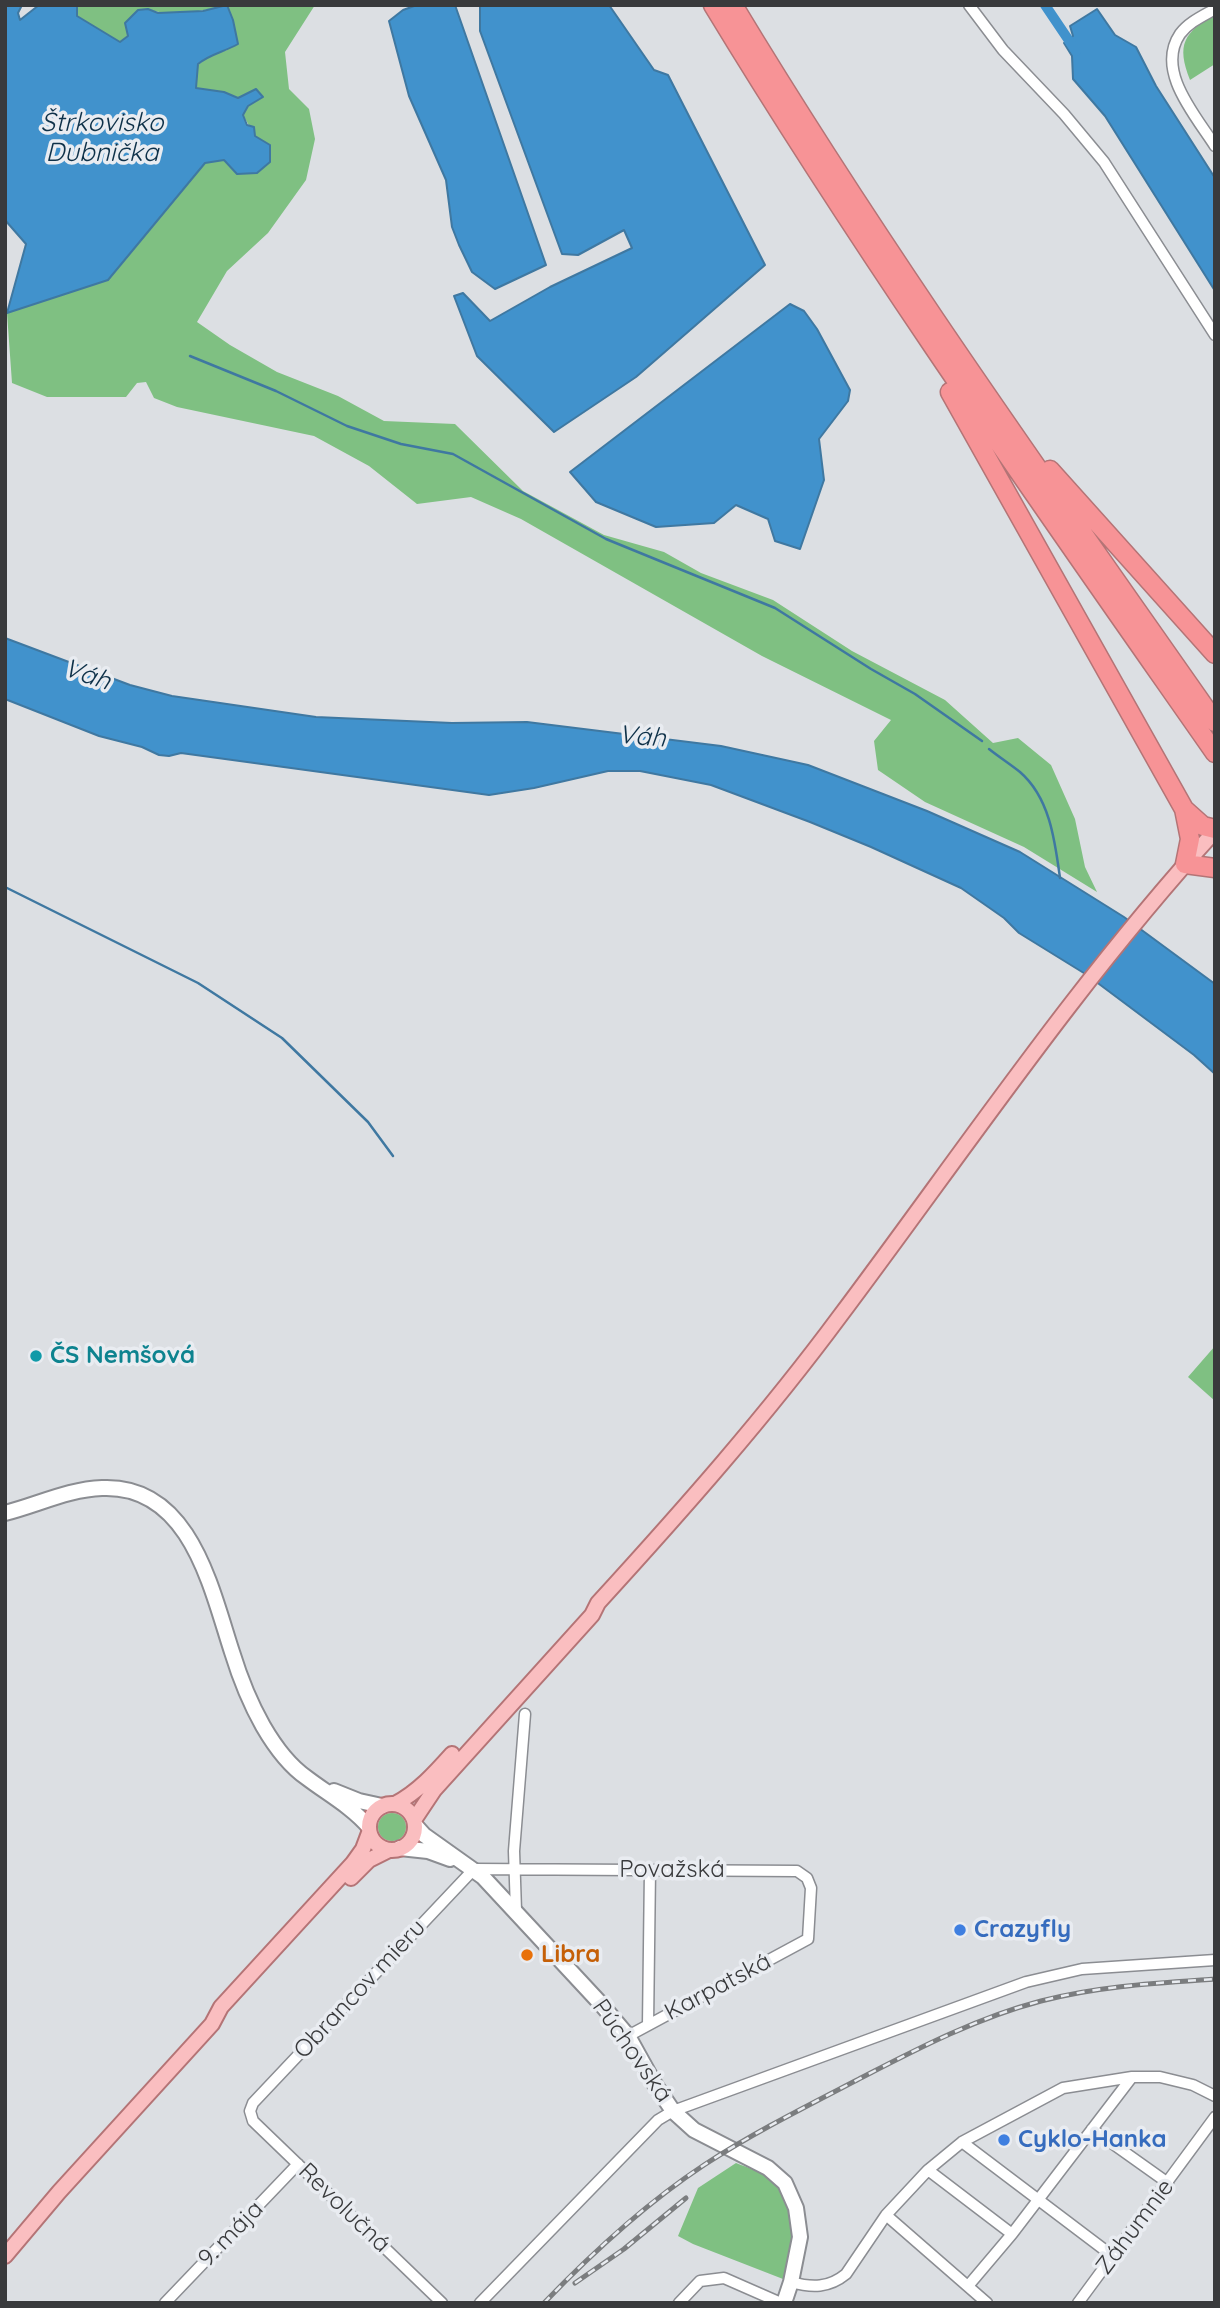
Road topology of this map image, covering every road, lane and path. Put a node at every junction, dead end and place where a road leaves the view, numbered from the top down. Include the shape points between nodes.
1 (713, 5) edge
2 (733, 5) edge
3 (969, 5) edge
4 (1215, 9) edge
5 (1215, 146) edge
6 (919, 326) junction
7 (1215, 335) edge
8 (993, 405) junction
9 (1215, 654) edge
10 (1215, 722) edge
11 (1215, 753) edge
12 (1184, 809) junction
13 (1215, 830) edge
14 (1182, 867) junction
15 (1215, 869) edge
16 (5, 1513) edge
17 (598, 1603) junction
18 (526, 1714) dead end
19 (316, 1784) junction
20 (389, 1805) junction
21 (414, 1823) junction
22 (369, 1830) junction
23 (395, 1849) junction
24 (470, 1866) junction
25 (650, 1870) junction
26 (515, 1871) junction
27 (516, 1911) junction
28 (808, 1939) joint
29 (1215, 1960) edge
30 (212, 2024) junction
31 (648, 2025) junction
32 (628, 2036) junction
33 (1132, 2077) junction
34 (1215, 2096) edge
35 (250, 2111) joint
36 (673, 2111) junction
37 (1215, 2117) edge
38 (1092, 2129) junction
39 (962, 2142) junction
40 (298, 2164) junction
41 (928, 2170) junction
42 (1168, 2183) junction
43 (1038, 2199) junction
44 (886, 2215) junction
45 (1012, 2234) junction
46 (5, 2256) edge
47 (1114, 2257) junction
48 (791, 2282) junction
49 (968, 2286) junction
50 (165, 2303) edge
51 (442, 2303) edge
52 (481, 2303) edge
53 (679, 2303) edge
54 (783, 2303) edge
55 (988, 2303) edge
56 (1078, 2303) edge

1 - 6 highway
2 - 8 highway
3 - 7 street via 1003,50 1104,162
4 - 5 street via 1180,35 1173,61 1178,87
6 - 11 highway
6 - 12 highway via 927,353
8 - 9 highway
8 - 10 highway
12 - 13 highway
12 - 14 highway via 1190,839
13 - 14 main road
14 - 15 highway
14 - 17 main road via 1055,1023 795,1373
16 - 19 main road via 100,1488 142,1494 167,1512 198,1554 243,1685 264,1727 295,1769
17 - 20 main road via 585,1608 426,1783
17 - 21 main road via 434,1790
18 - 26 street
19 - 20 main road via 359,1801
19 - 22 main road via 361,1818
20 - 21 main road via 405,1807
20 - 22 main road via 371,1817
21 - 23 main road via 413,1836
21 - 24 main road, Púchovská
22 - 23 main road via 376,1844
22 - 30 main road via 353,1863 221,2007
23 - 24 main road via 428,1851
23 - 30 main road via 369,1860 227,2014
24 - 26 street, Považská
24 - 27 main road, Púchovská
24 - 35 street, Obrancov mieru
25 - 26 street, Považská
25 - 28 street, Považská via 797,1871 811,1888
25 - 31 street
26 - 27 street
27 - 32 main road, Púchovská
28 - 31 street, Karpatská
29 - 36 street via 1082,1969 1026,1982
30 - 46 main road
31 - 32 street, Karpatská
32 - 36 main road, Púchovská
33 - 34 street via 1160,2077
33 - 38 street
33 - 39 street via 1063,2088
35 - 40 street, Revolučná via 253,2121
36 - 48 main road, Púchovská via 694,2130 768,2168 785,2183 800,2234
36 - 52 street via 658,2120
37 - 42 street, Záhumnie
38 - 42 street
38 - 43 street
39 - 41 street
39 - 43 street
40 - 50 street, 9. mája
40 - 51 street, Revolučná
41 - 44 street
41 - 45 street
42 - 47 street, Záhumnie
43 - 45 street
43 - 47 street
44 - 48 street via 839,2280 821,2286
44 - 49 street
45 - 49 street
47 - 56 street, Záhumnie
48 - 54 main road, Púchovská
49 - 55 street
53 - 54 street via 700,2281 724,2278

